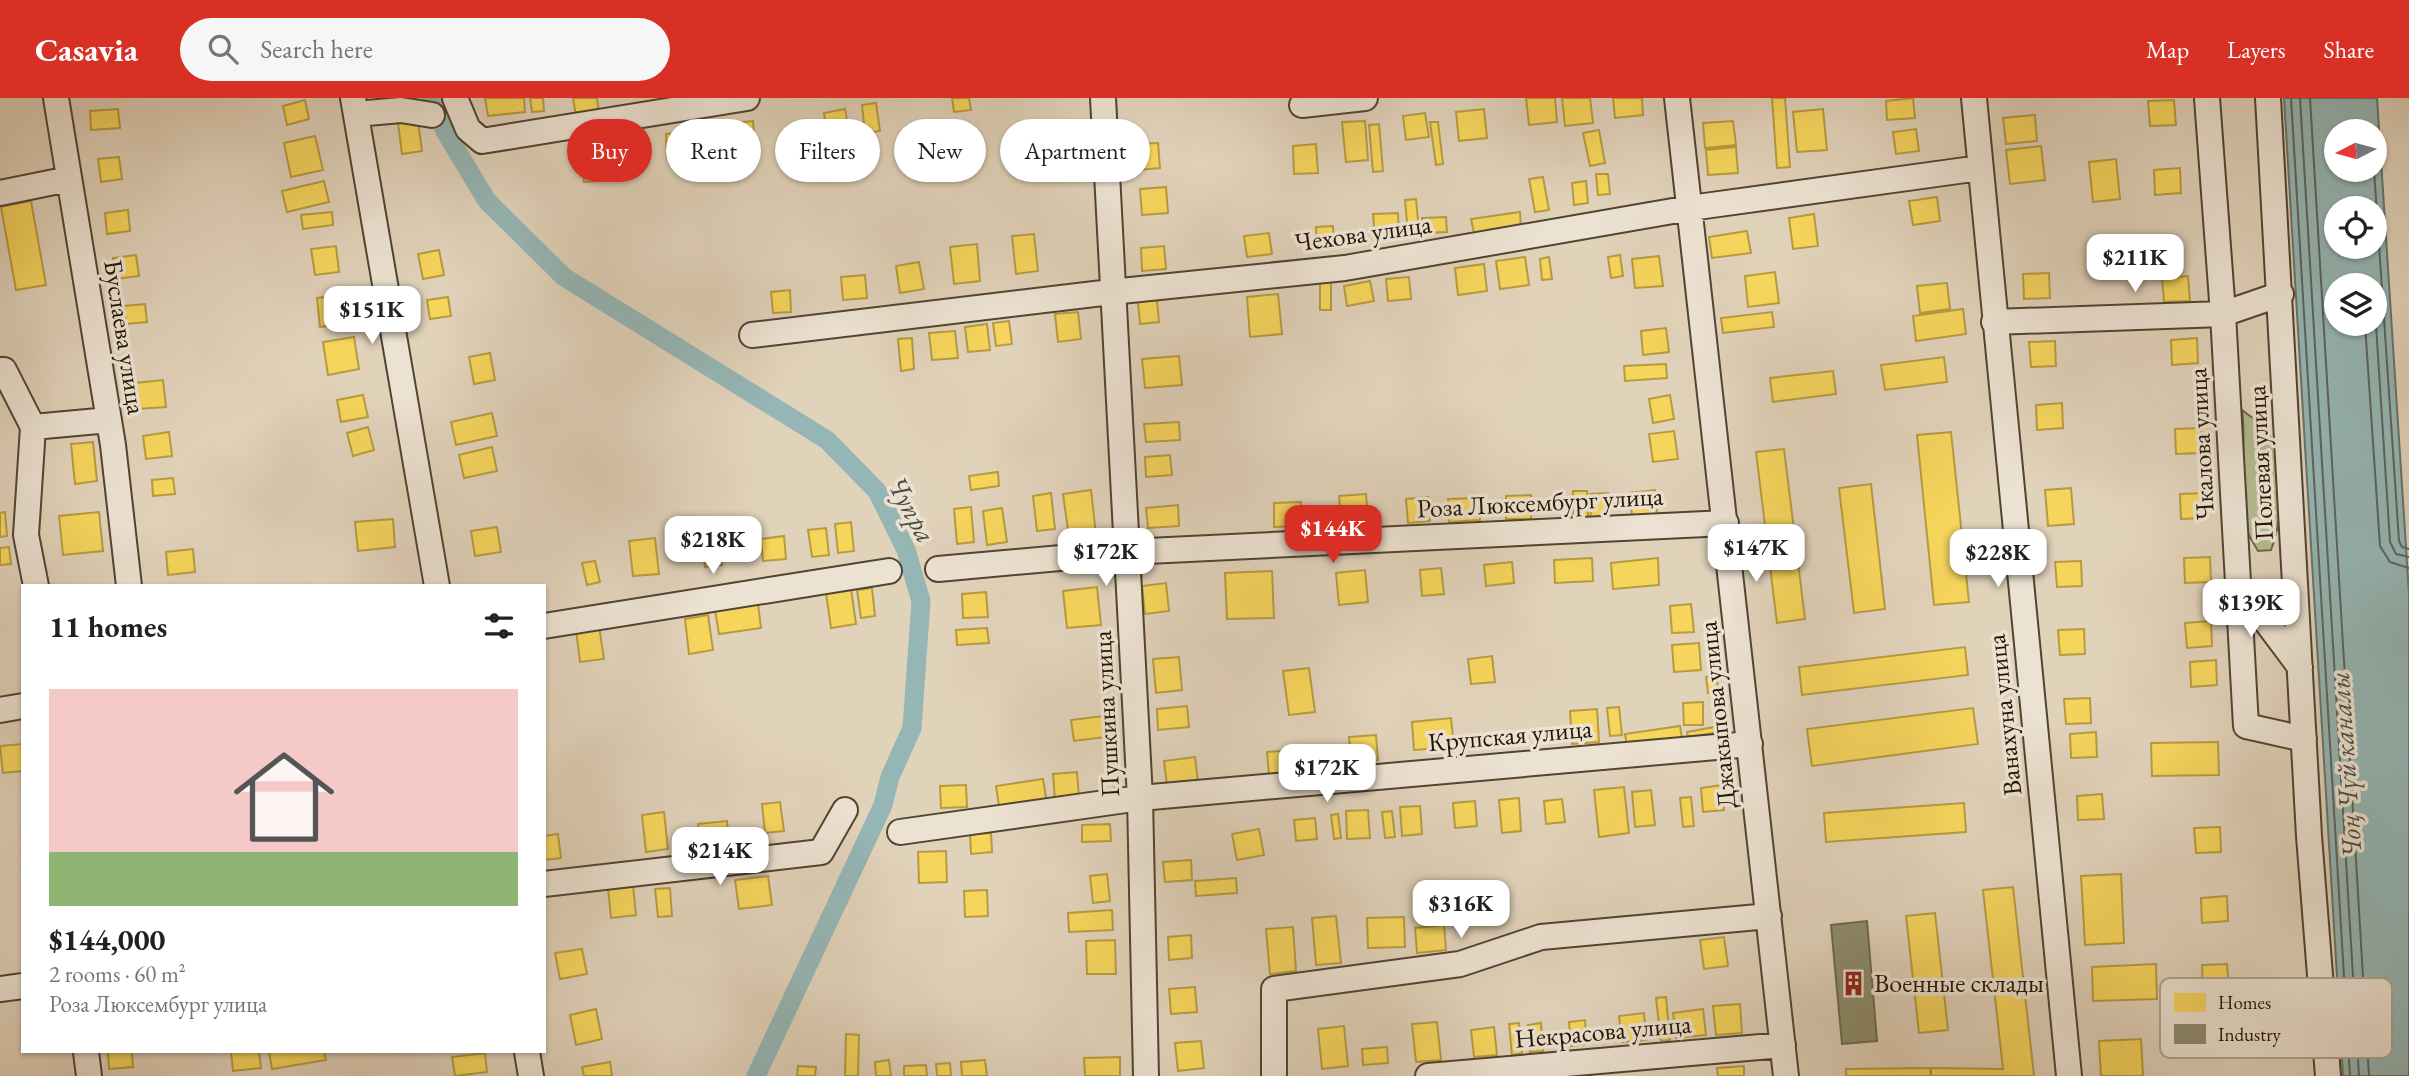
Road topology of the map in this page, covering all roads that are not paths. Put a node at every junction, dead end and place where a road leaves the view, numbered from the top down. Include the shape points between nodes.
1 (56, 98) edge
2 (455, 98) edge
3 (747, 98) edge
4 (1103, 98) edge
5 (1365, 98) edge
6 (1677, 98) edge
7 (1974, 98) edge
8 (2207, 98) edge
9 (2268, 98) edge
10 (354, 106) edge
11 (1302, 106) dead end
12 (432, 115) dead end
13 (1980, 168) junction
14 (69, 179) junction
15 (0, 193) edge
16 (1690, 208) junction
17 (1111, 292) junction
18 (2281, 294) junction
19 (2223, 314) junction
20 (1994, 322) junction
21 (752, 335) dead end
22 (0, 370) edge
23 (109, 419) junction
24 (33, 428) junction
25 (1726, 523) junction
26 (1127, 552) junction
27 (938, 569) dead end
28 (889, 571) dead end
29 (36, 584) edge
30 (130, 584) edge
31 (437, 584) edge
32 (2238, 584) junction
33 (546, 626) edge
34 (2301, 667) junction
35 (21, 706) edge
36 (0, 710) edge
37 (2304, 739) junction
38 (1750, 744) junction
39 (1140, 798) junction
40 (845, 810) dead end
41 (900, 832) dead end
42 (546, 884) edge
43 (1769, 916) junction
44 (2321, 978) edge
45 (21, 986) edge
46 (0, 989) edge
47 (1783, 1045) junction
48 (86, 1053) edge
49 (527, 1053) edge
50 (2327, 1058) edge
51 (89, 1076) edge
52 (531, 1076) edge
53 (1146, 1076) edge
54 (1274, 1076) edge
55 (1428, 1076) edge
56 (1786, 1076) edge
57 (2069, 1076) edge
58 (2328, 1076) edge

1 - 14 street, Буслаева улица
2 - 3 street via 468,128 482,141
4 - 17 street, Пушкина улица
5 - 11 street
6 - 16 street, Джакыпова улица
7 - 13 street, Ванахуна улица
8 - 19 street, Чкалова улица
9 - 18 street, Полевая улица
10 - 12 street
10 - 31 street
13 - 16 street, Чехова улица
13 - 20 street, Ванахуна улица
14 - 15 street
14 - 23 street, Буслаева улица
16 - 17 street, Чехова улица via 1345,268
16 - 25 street, Джакыпова улица
17 - 21 street, Чехова улица
17 - 26 street, Пушкина улица
18 - 19 street
18 - 34 street, Полевая улица
19 - 20 street
19 - 32 street, Чкалова улица
20 - 57 street, Ванахуна улица
22 - 24 street
23 - 24 street
23 - 30 street, Буслаева улица
24 - 29 street via 26,535
25 - 26 street, Роза Люксембург улица
25 - 38 street, Джакыпова улица
26 - 27 street, Роза Люксембург улица
26 - 39 street, Пушкина улица
28 - 33 street
32 - 34 street
32 - 37 street, Чкалова улица via 2246,726
34 - 37 street, Полевая улица
35 - 36 street
37 - 44 street, Полевая улица
38 - 39 street, Крупская улица
38 - 43 street, Джакыпова улица
39 - 41 street, Крупская улица
39 - 53 street, Пушкина улица
40 - 42 street via 821,852
43 - 47 street, Джакыпова улица
43 - 54 street via 1541,937 1460,964 1274,989
45 - 46 street
47 - 55 street, Некрасова улица
47 - 56 street, Джакыпова улица
48 - 51 street
49 - 52 street
50 - 58 street, Полевая улица

